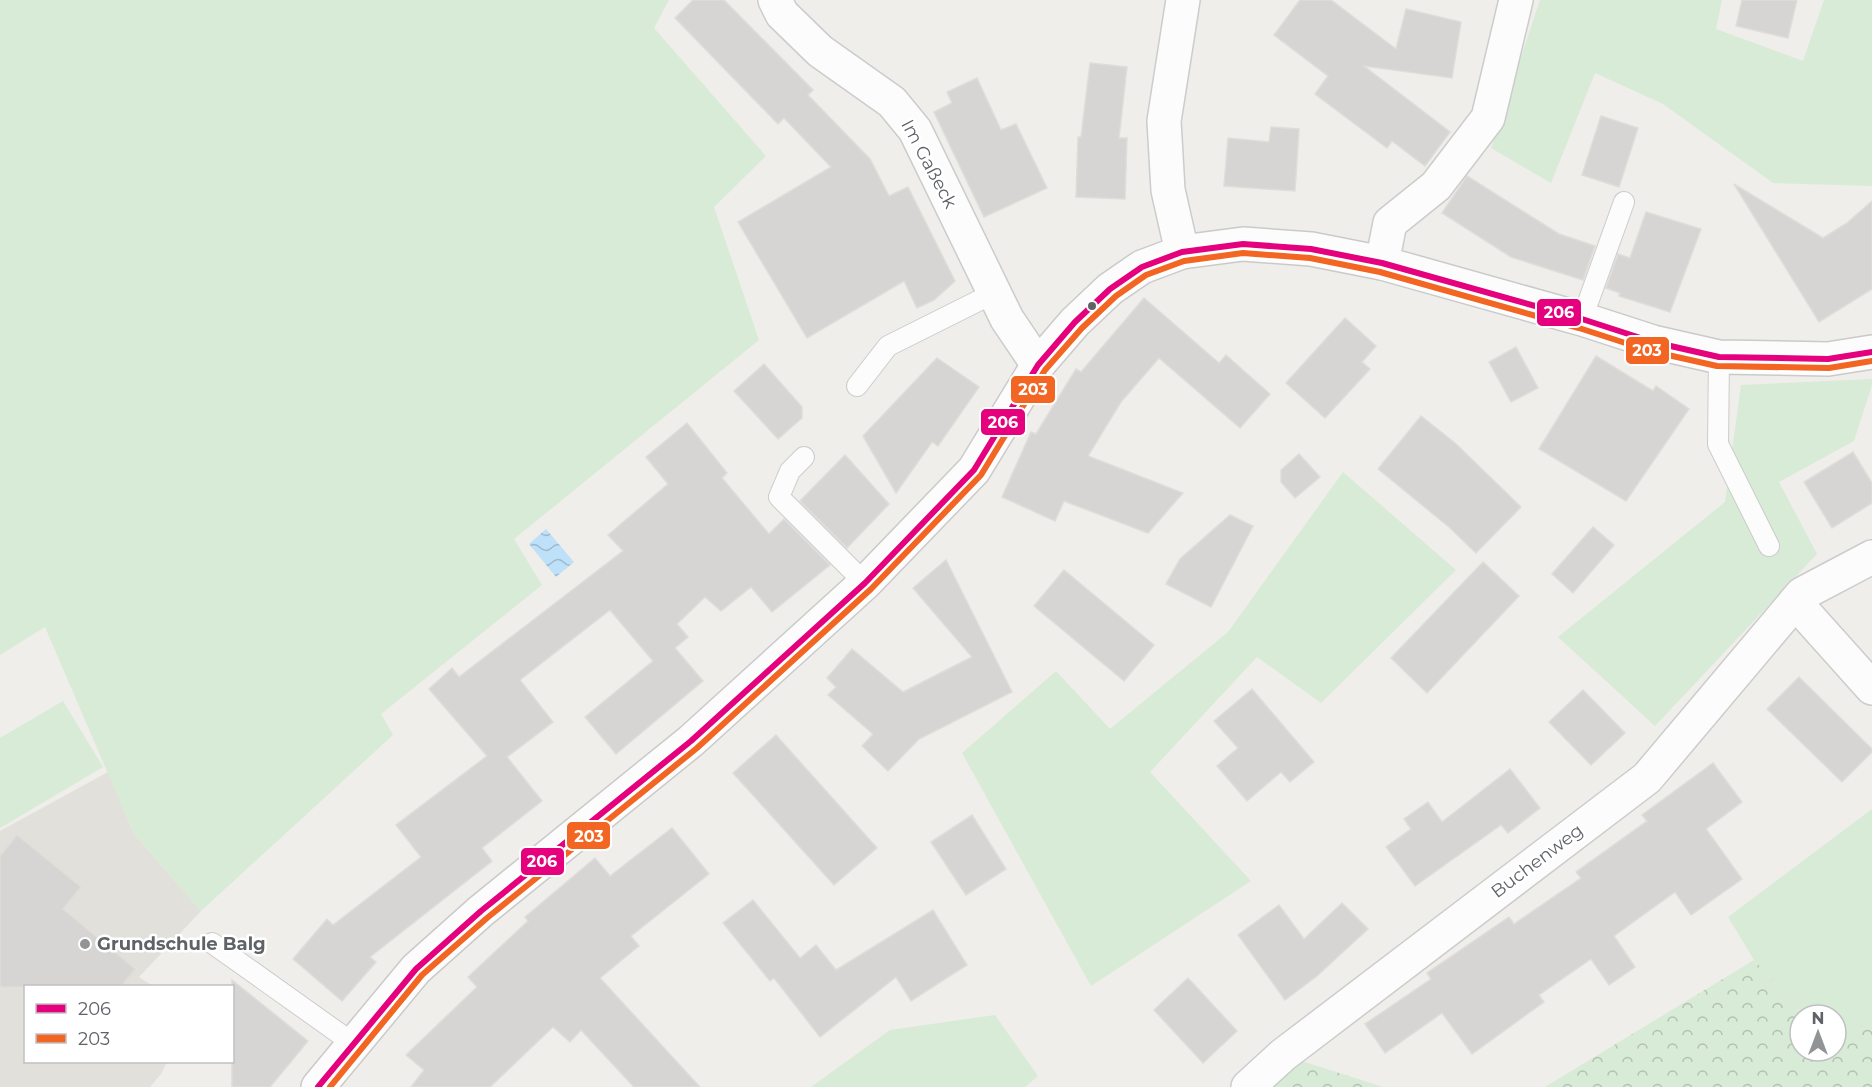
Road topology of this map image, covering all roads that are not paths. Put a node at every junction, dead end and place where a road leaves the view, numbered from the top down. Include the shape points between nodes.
1 (775, 0) edge
2 (1183, 0) edge
3 (1516, 0) edge
4 (1624, 202) dead end
5 (1182, 252) junction
6 (1382, 263) junction
7 (994, 293) junction
8 (1582, 319) junction
9 (1872, 352) edge
10 (1719, 357) junction
11 (1038, 365) junction
12 (858, 386) dead end
13 (804, 457) dead end
14 (1768, 546) dead end
15 (1872, 557) edge
16 (865, 583) junction
17 (1795, 602) junction
18 (1872, 688) edge
19 (212, 943) dead end
20 (354, 1044) junction
21 (318, 1087) edge
22 (1248, 1087) edge

1 - 7 street, Im Gaßeck via 782,14 820,51 892,102 915,130
2 - 5 street via 1164,121 1168,190
3 - 6 street via 1488,118 1436,186 1390,223
4 - 8 lane
5 - 6 street via 1243,244 1311,249
5 - 11 street via 1142,267 1110,289
6 - 8 street
7 - 11 street, Im Gaßeck
7 - 12 lane via 888,346
8 - 10 street via 1653,342
9 - 10 street via 1827,359
10 - 14 lane via 1718,444
11 - 16 street via 974,470
13 - 16 lane via 790,471 779,497
15 - 17 street, Buchenweg via 1802,594
16 - 20 street via 691,741 481,911 416,969
17 - 18 street
17 - 22 street, Buchenweg via 1647,778 1283,1055
19 - 20 lane
20 - 21 street

